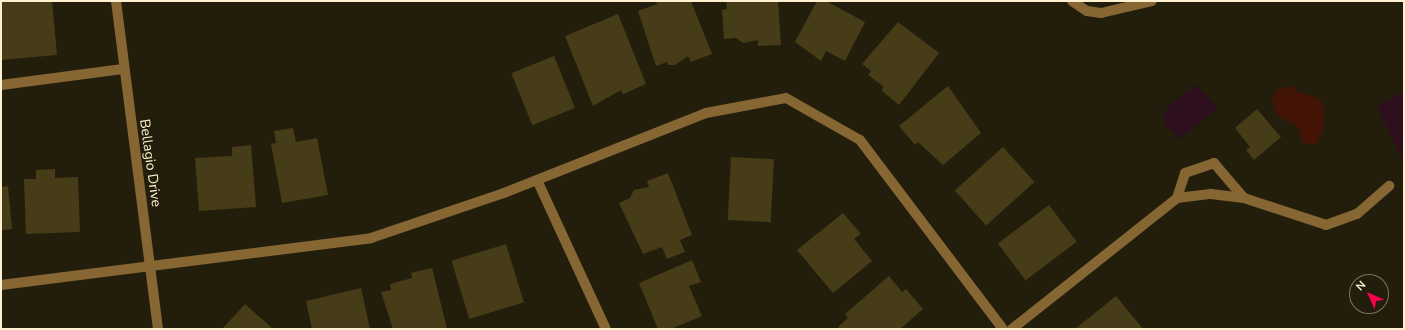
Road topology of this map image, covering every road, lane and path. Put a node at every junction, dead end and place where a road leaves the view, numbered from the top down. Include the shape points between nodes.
1 (116, 1) edge
2 (1072, 1) edge
3 (1152, 1) edge
4 (124, 69) junction
5 (1, 85) edge
6 (537, 180) junction
7 (1389, 186) dead end
8 (1177, 198) junction
9 (1244, 198) junction
10 (150, 268) junction
11 (1, 285) edge
12 (158, 329) edge
13 (606, 329) edge
14 (1003, 329) edge
15 (1012, 329) edge

1 - 4 street, Bellagio Drive
2 - 3 street via 1087,11 1101,13
4 - 5 street
4 - 10 street, Bellagio Drive
6 - 10 street via 371,238
6 - 13 street
6 - 14 street via 706,113 786,98 860,140
7 - 9 street via 1357,214 1326,225
8 - 9 street via 1211,194
8 - 9 street via 1185,173 1214,163
8 - 15 street
10 - 11 street
10 - 12 street, Bellagio Drive

